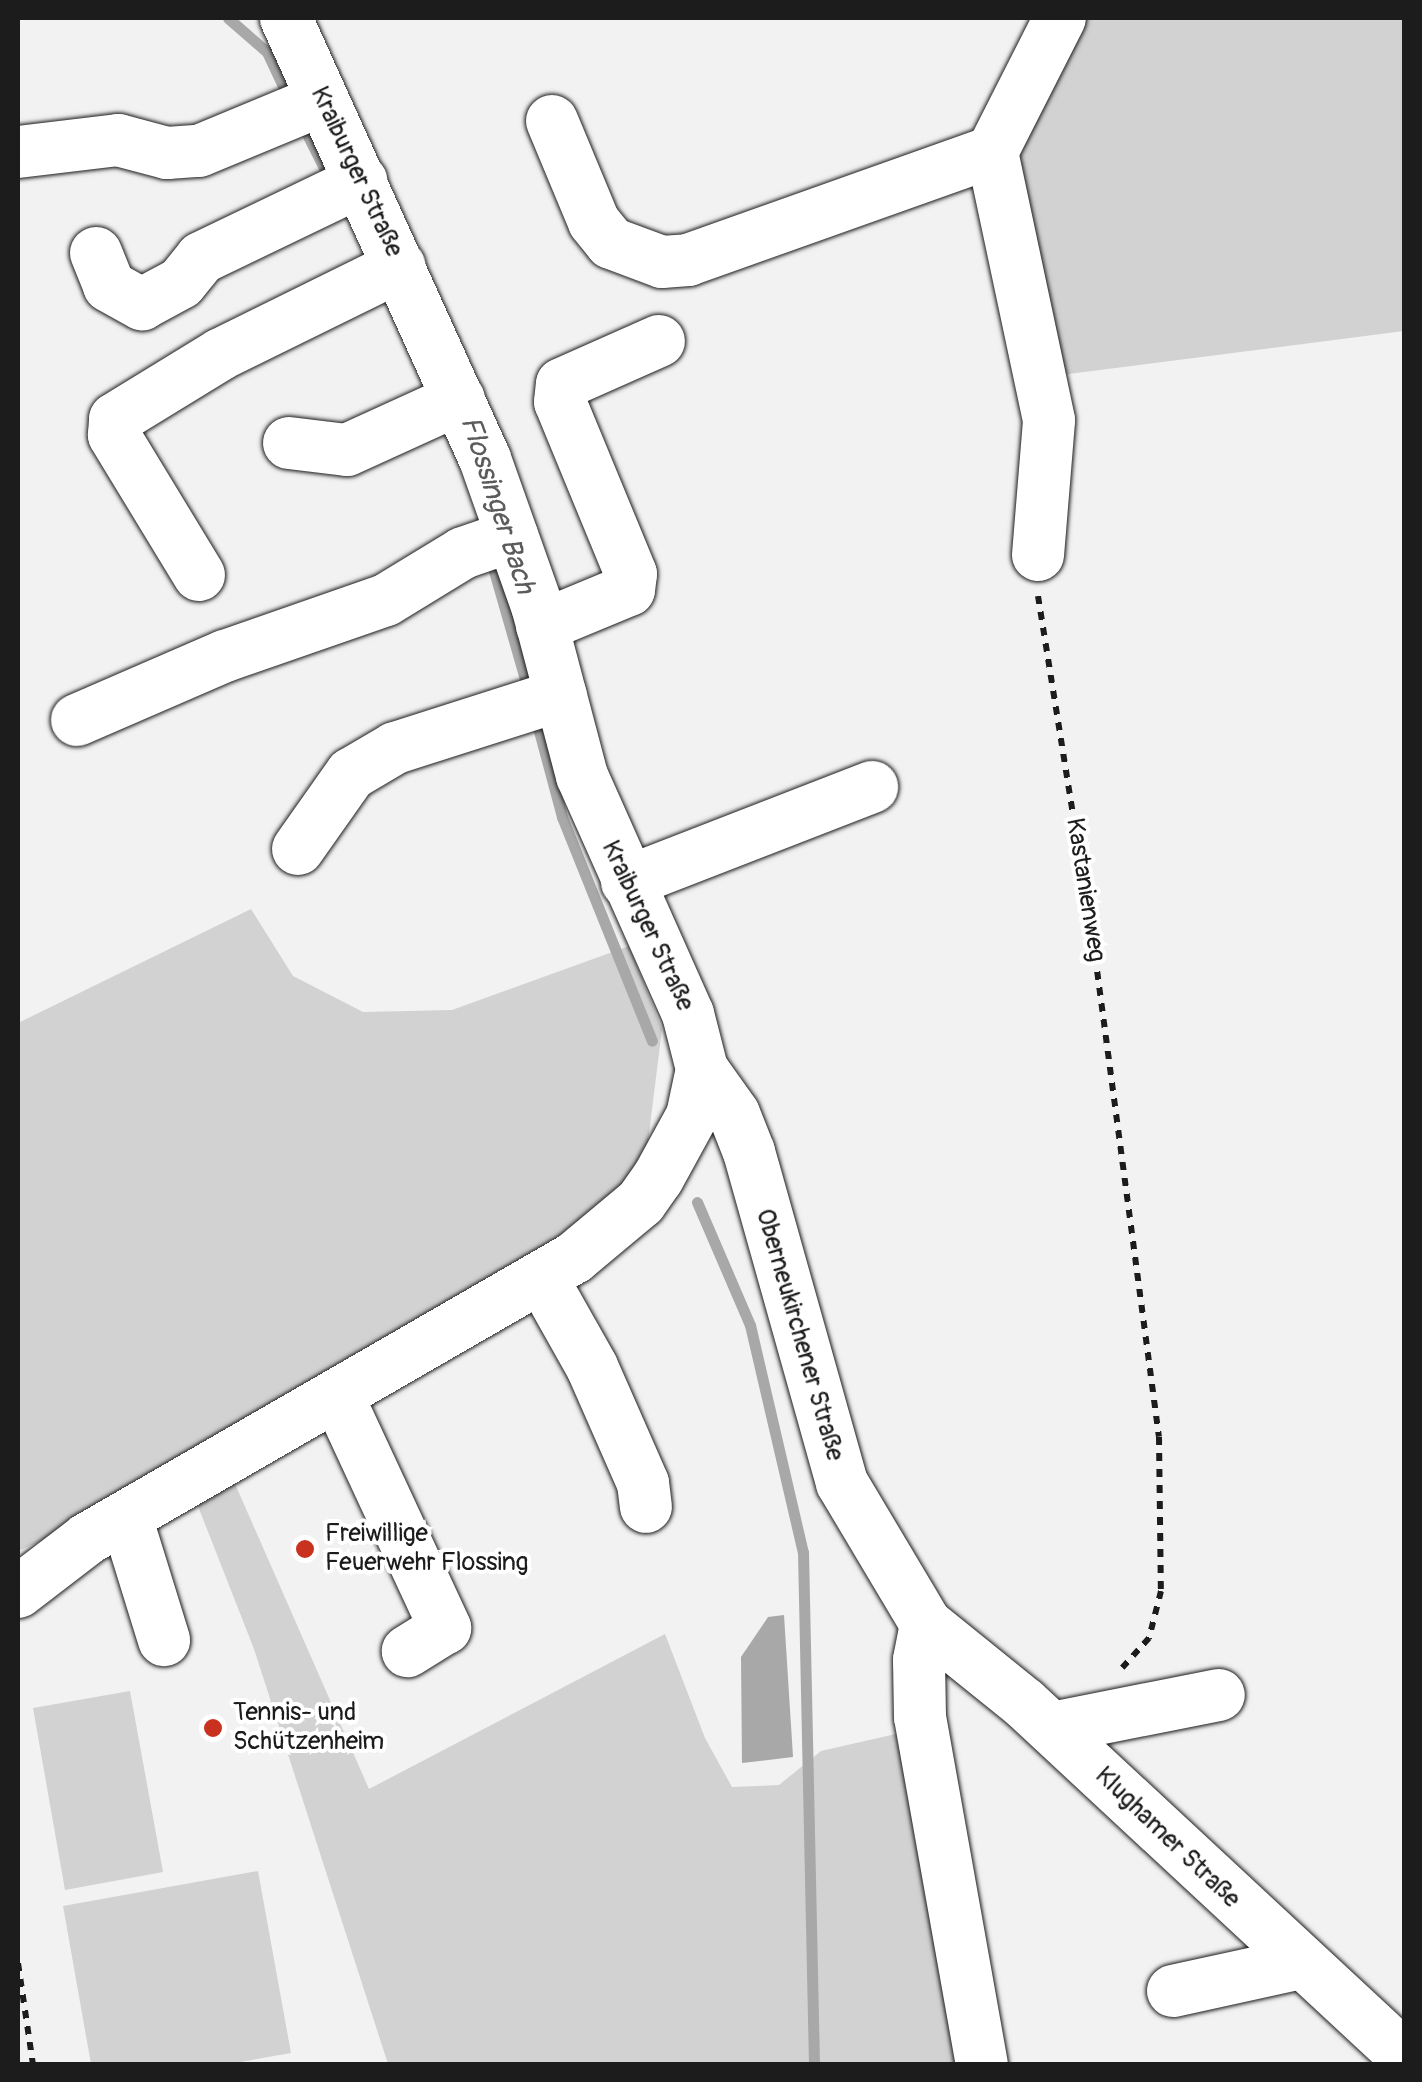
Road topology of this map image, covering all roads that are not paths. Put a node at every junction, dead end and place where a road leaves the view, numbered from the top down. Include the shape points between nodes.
1 (286, 18) edge
2 (1060, 18) edge
3 (303, 108) junction
4 (552, 121) dead end
5 (18, 152) edge
6 (992, 152) junction
7 (343, 190) junction
8 (96, 253) dead end
9 (383, 274) junction
10 (659, 342) dead end
11 (442, 407) junction
12 (289, 443) dead end
13 (493, 543) junction
14 (1038, 555) road end
15 (199, 575) dead end
16 (542, 626) junction
17 (541, 701) junction
18 (77, 720) dead end
19 (872, 786) dead end
20 (298, 849) dead end
21 (627, 882) junction
22 (702, 1069) junction
23 (543, 1280) junction
24 (338, 1397) junction
25 (646, 1507) dead end
26 (126, 1517) junction
27 (18, 1592) edge
28 (926, 1624) junction
29 (164, 1640) dead end
30 (408, 1651) dead end
31 (1219, 1695) dead end
32 (1052, 1728) junction
33 (1297, 1964) junction
34 (1174, 1990) dead end
35 (1404, 2056) edge
36 (982, 2064) edge

1 - 3 street, Kraiburger Straße
2 - 6 street
3 - 5 street via 180,153 118,140
3 - 7 street, Kraiburger Straße
4 - 6 street via 594,222 611,243 662,262 688,260
6 - 14 street via 1049,420
7 - 8 street via 201,258 181,283 142,304 109,286
7 - 9 street, Kraiburger Straße
9 - 11 street, Kraiburger Straße
9 - 15 street via 221,354 115,419 114,436
10 - 16 street via 562,384 560,402 632,574 629,590
11 - 12 street via 380,441 348,450
11 - 13 street, Kraiburger Straße
13 - 16 street, Kraiburger Straße
13 - 18 street via 386,600 225,656
16 - 17 street, Kraiburger Straße
17 - 20 street via 395,748 351,774
17 - 21 street, Kraiburger Straße
19 - 21 street
21 - 22 street, Kraiburger Straße via 688,1014
22 - 23 street, Kraiburger Straße via 692,1116 658,1178 618,1224
22 - 28 street, Oberneukirchener Straße via 734,1114 749,1152 842,1484
23 - 24 street, Kraiburger Straße
23 - 25 street via 592,1367 643,1483
24 - 26 street, Kraiburger Straße
24 - 30 street via 445,1628
26 - 27 street, Kraiburger Straße
26 - 29 street
28 - 32 street, Klughamer Straße
28 - 36 street via 918,1660 920,1717
31 - 32 street
32 - 33 street, Klughamer Straße
33 - 34 street
33 - 35 street, Klughamer Straße

